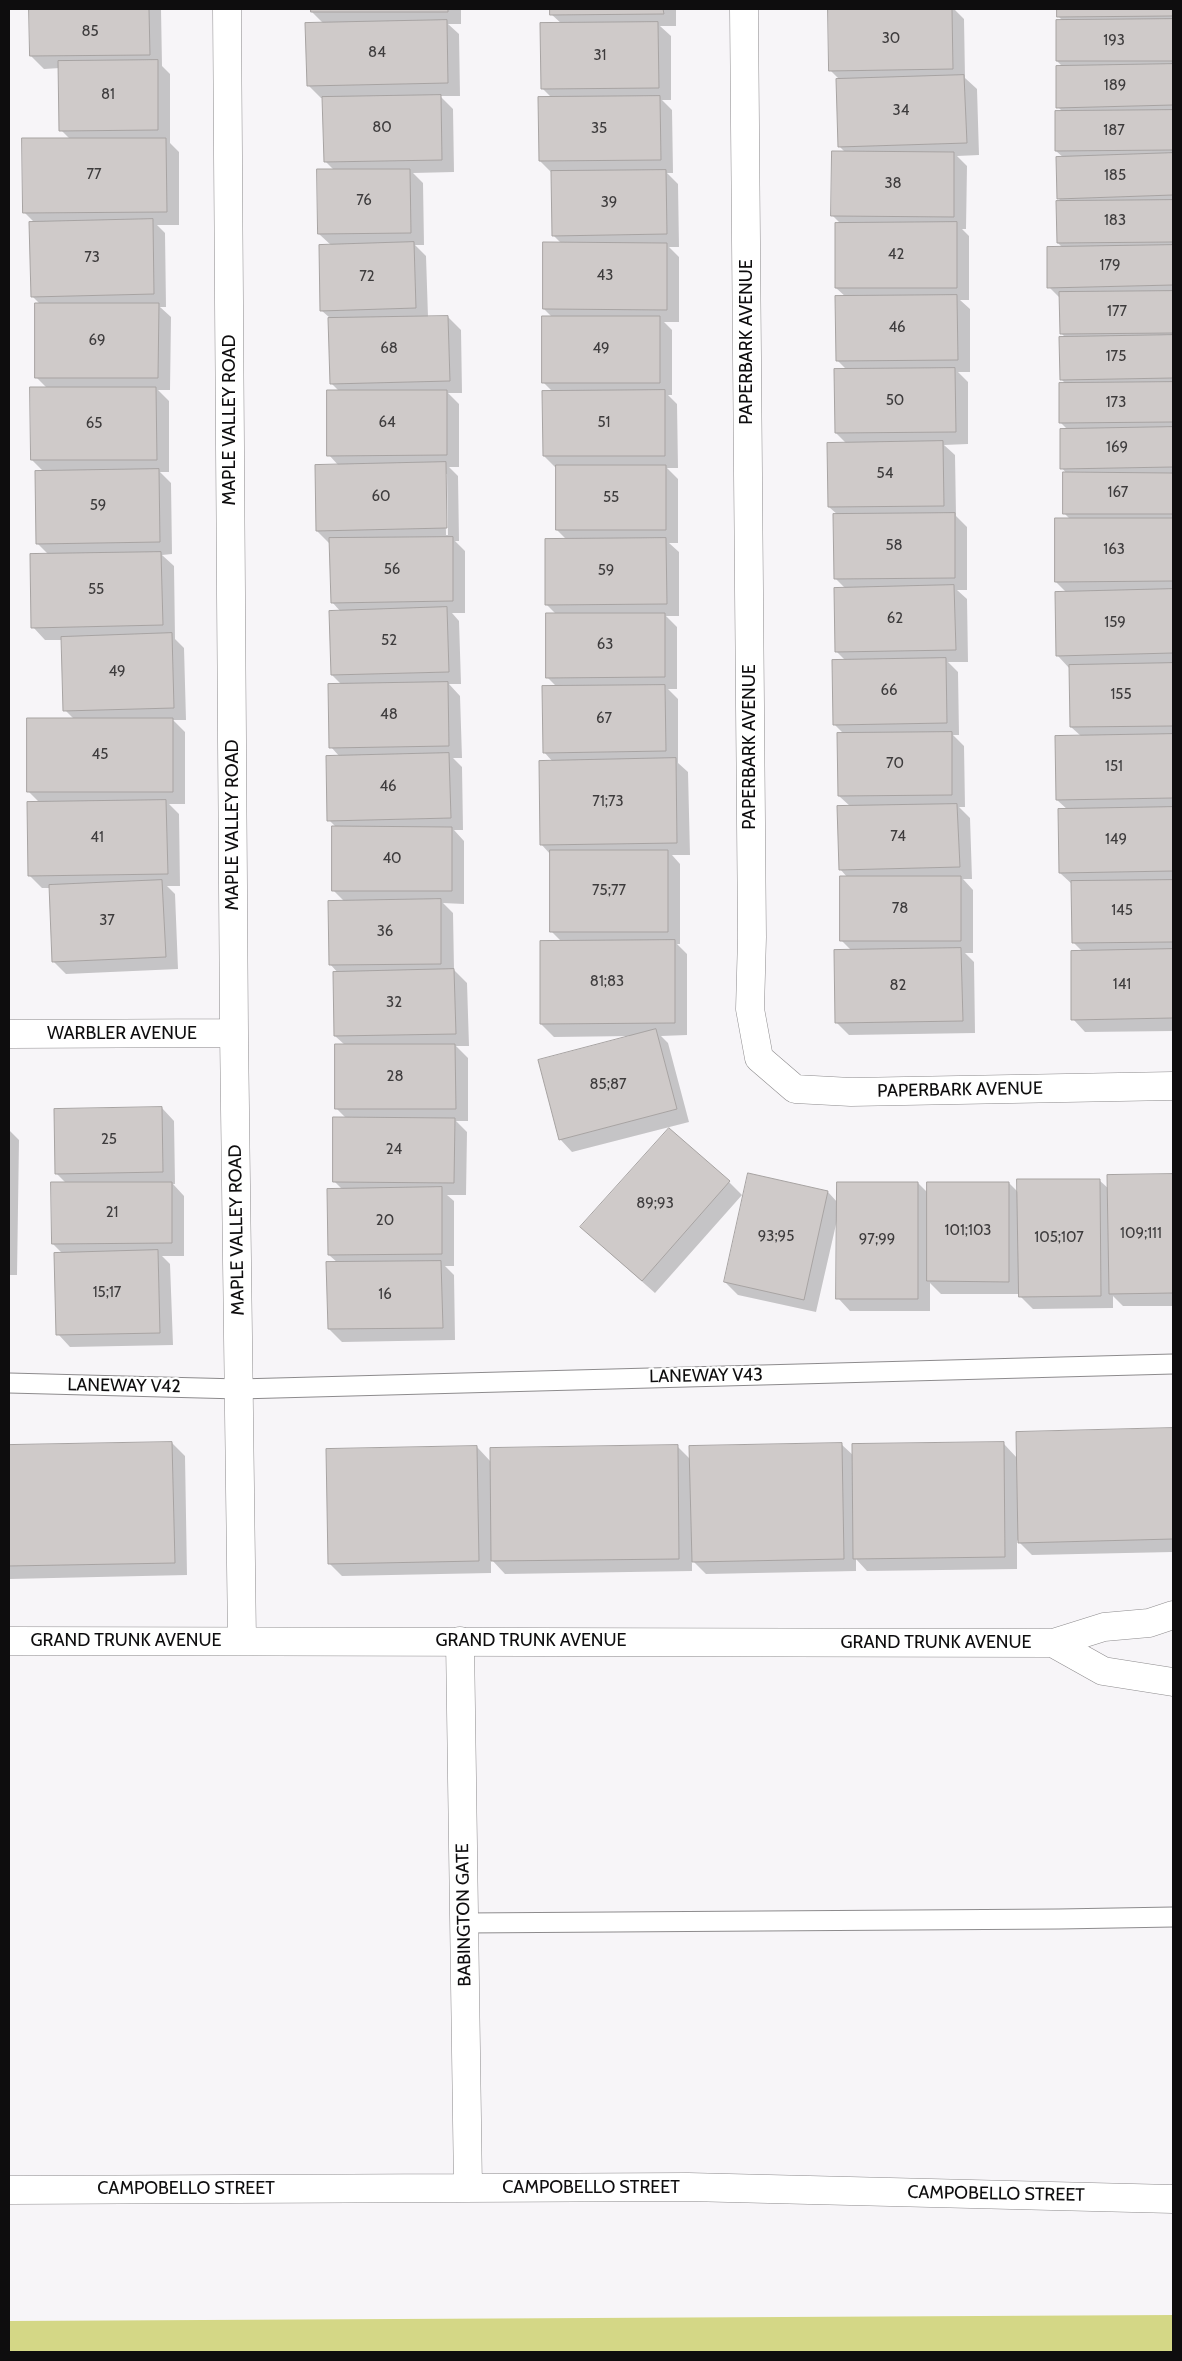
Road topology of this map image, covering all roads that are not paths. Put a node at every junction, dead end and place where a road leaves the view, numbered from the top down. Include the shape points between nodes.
1 (227, 9) edge
2 (744, 9) edge
3 (234, 1033) junction
4 (9, 1034) edge
5 (1173, 1086) edge
6 (1173, 1364) edge
7 (9, 1383) edge
8 (238, 1389) junction
9 (1173, 1615) edge
10 (242, 1640) junction
11 (9, 1641) edge
12 (460, 1641) junction
13 (1053, 1643) junction
14 (1173, 1682) edge
15 (1173, 1917) edge
16 (465, 1923) junction
17 (468, 2188) junction
18 (9, 2190) edge
19 (1173, 2199) edge

1 - 3 street, MAPLE VALLEY ROAD
2 - 5 street, PAPERBARK AVENUE via 750,1009 759,1058 794,1089 851,1092
3 - 4 street, WARBLER AVENUE
3 - 8 street, MAPLE VALLEY ROAD
6 - 8 lane, LANEWAY V43
7 - 8 lane, LANEWAY V42
8 - 10 street, MAPLE VALLEY ROAD
9 - 13 street, GRAND TRUNK AVENUE via 1149,1623 1104,1627
10 - 11 street, GRAND TRUNK AVENUE
10 - 12 street, GRAND TRUNK AVENUE
12 - 13 street, GRAND TRUNK AVENUE
12 - 16 street, BABINGTON GATE
13 - 14 street, GRAND TRUNK AVENUE via 1103,1670
15 - 16 lane
16 - 17 street, BABINGTON GATE
17 - 18 street, CAMPOBELLO STREET
17 - 19 street, CAMPOBELLO STREET via 688,2187

